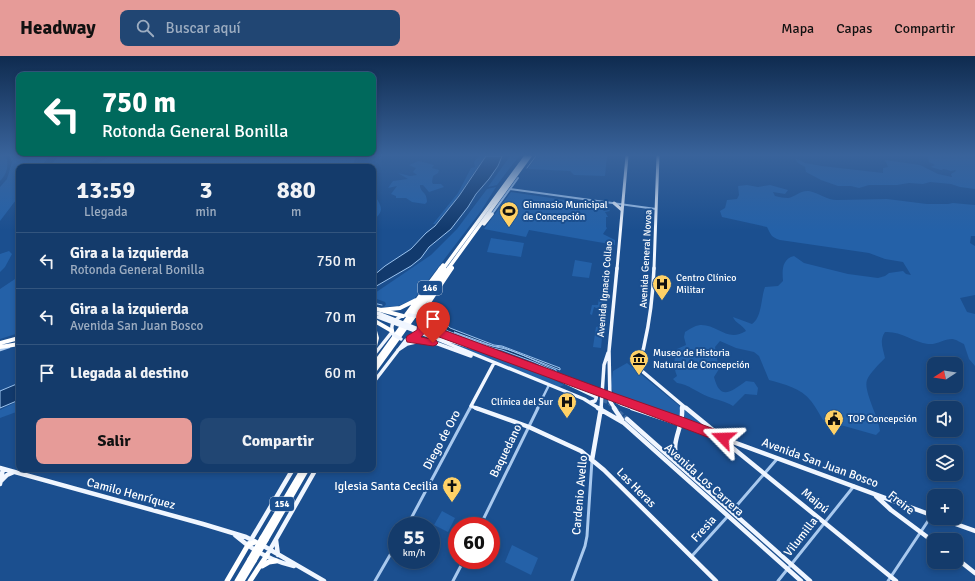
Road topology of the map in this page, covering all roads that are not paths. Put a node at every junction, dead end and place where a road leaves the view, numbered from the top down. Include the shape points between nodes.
1 (509, 180) edge
2 (513, 180) edge
3 (516, 180) edge
4 (624, 180) edge
5 (657, 180) edge
6 (510, 189) junction
7 (614, 203) junction
8 (622, 204) junction
9 (656, 209) junction
10 (622, 210) junction
11 (492, 214) joint
12 (474, 234) junction
13 (459, 251) junction
14 (418, 299) junction
15 (431, 299) junction
16 (376, 311) edge
17 (376, 314) edge
18 (379, 314) junction
19 (406, 315) junction
20 (422, 321) junction
21 (376, 322) edge
22 (405, 326) junction
23 (393, 333) junction
24 (447, 336) junction
25 (16, 338) edge
26 (438, 338) junction
27 (408, 339) junction
28 (427, 341) junction
29 (0, 342) edge
30 (16, 344) edge
31 (16, 345) edge
32 (0, 346) edge
33 (0, 350) edge
34 (609, 351) junction
35 (376, 352) edge
36 (495, 353) junction
37 (394, 354) junction
38 (637, 359) joint
39 (485, 360) junction
40 (376, 362) edge
41 (494, 363) junction
42 (376, 369) edge
43 (543, 371) junction
44 (376, 379) edge
45 (550, 384) junction
46 (593, 389) junction
47 (602, 395) junction
48 (594, 396) tunnel mouth
49 (609, 396) junction
50 (590, 402) junction
51 (682, 404) junction
52 (471, 406) junction
53 (601, 408) junction
54 (627, 419) tunnel mouth
55 (621, 420) junction
56 (681, 423) junction
57 (626, 425) junction
58 (529, 427) junction
59 (722, 438) junction
60 (736, 443) junction
61 (737, 450) junction
62 (777, 458) junction
63 (592, 460) junction
64 (678, 462) junction
65 (2, 469) edge
66 (14, 472) junction
67 (291, 472) edge
68 (300, 472) edge
69 (305, 472) edge
70 (314, 472) edge
71 (766, 473) junction
72 (0, 482) edge
73 (854, 486) junction
74 (874, 494) junction
75 (730, 514) junction
76 (927, 514) edge
77 (412, 517) edge
78 (484, 517) edge
79 (825, 522) junction
80 (927, 524) edge
81 (958, 525) edge
82 (975, 531) edge
83 (921, 532) junction
84 (234, 534) junction
85 (927, 537) edge
86 (264, 539) junction
87 (276, 539) junction
88 (253, 540) junction
89 (248, 545) junction
90 (266, 553) junction
91 (691, 557) junction
92 (277, 558) junction
93 (388, 559) edge
94 (252, 560) junction
95 (792, 564) junction
96 (963, 564) edge
97 (258, 568) junction
98 (459, 569) edge
99 (788, 569) junction
100 (975, 573) edge
101 (889, 579) edge
102 (227, 581) edge
103 (237, 581) edge
104 (242, 581) edge
105 (250, 581) edge
106 (324, 581) edge
107 (375, 581) edge
108 (453, 581) edge
109 (572, 581) edge
110 (716, 581) edge
111 (778, 581) edge
112 (801, 581) edge
113 (810, 581) edge
114 (896, 581) edge

1 - 13 highway, 146
2 - 12 highway, 146
3 - 6 street
4 - 8 main road, Avenida Ignacio Collao
5 - 9 main road, Avenida General Novoa
6 - 7 street
6 - 11 street
7 - 8 street
7 - 10 main road
8 - 9 street
8 - 10 main road, Avenida Ignacio Collao
9 - 38 main road, Avenida General Novoa via 653,302 644,349
10 - 34 main road, Avenida Ignacio Collao
11 - 12 highway
12 - 13 highway, 146
13 - 14 highway via 438,271
13 - 15 highway
13 - 22 highway, 146
14 - 18 highway
14 - 19 highway
15 - 20 highway via 423,312
15 - 24 highway via 428,309 430,320
16 - 18 highway
17 - 18 main road
18 - 19 highway
18 - 26 main road, bridge
19 - 20 main road, bridge via 417,316
19 - 23 main road via 394,322
20 - 24 main road via 429,328
20 - 27 main road via 421,333
21 - 23 highway
22 - 40 highway
22 - 42 highway
23 - 27 main road, bridge via 400,339
23 - 35 main road
24 - 36 main road
25 - 29 highway
26 - 36 main road
26 - 39 main road
27 - 28 main road
27 - 37 main road
28 - 37 main road via 407,344
28 - 39 main road
30 - 32 highway
31 - 33 street
34 - 47 main road, Avenida Ignacio Collao via 604,365
34 - 49 main road, Avenida Ignacio Collao
36 - 43 main road
37 - 44 main road
38 - 51 main road, Maipú via 635,364 638,369
39 - 41 main road
41 - 45 main road
41 - 52 main road, Diego de Oro
43 - 46 main road
43 - 48 main road
45 - 50 main road
45 - 58 street, Baquedano
46 - 47 main road
46 - 50 main road via 597,398 596,401
47 - 49 main road
47 - 53 main road
49 - 55 main road, Avenida Ignacio Collao
49 - 56 main road, Avenida San Juan Bosco via 621,404
50 - 53 main road
51 - 56 main road
51 - 59 main road, Maipú
52 - 58 main road, Las Heras
52 - 77 street, Diego de Oro
53 - 57 main road, Avenida Los Carrera
53 - 63 main road, Cardenio Avello
54 - 64 main road, Avenida Los Carrera
55 - 57 main road, Avenida Ignacio Collao
55 - 64 main road via 628,417
56 - 59 main road, Avenida San Juan Bosco
56 - 64 main road via 673,446
57 - 75 main road, Avenida Los Carrera
58 - 63 main road, Las Heras via 570,445
58 - 78 street, Baquedano
59 - 60 main road, Avenida San Juan Bosco
59 - 61 main road, Maipú
60 - 61 main road
60 - 62 main road, Avenida San Juan Bosco
61 - 71 main road, Maipú
62 - 71 street, Fresia
62 - 73 main road, Avenida San Juan Bosco
63 - 91 main road, Las Heras
63 - 109 street, Cardenio Avello via 587,539
64 - 75 main road, Avenida Los Carrera
65 - 66 main road, Camilo Henríquez
65 - 72 main road
66 - 72 main road
66 - 84 main road, Camilo Henríquez
67 - 88 main road
68 - 86 highway, 154
69 - 86 highway, 154
70 - 87 main road
71 - 75 street, Fresia
71 - 79 main road, Maipú
73 - 74 main road, Avenida San Juan Bosco
73 - 79 street, Vilumilla
74 - 76 main road, Avenida San Juan Bosco
74 - 83 main road, Freire
75 - 91 street, Fresia
75 - 95 main road, Avenida Los Carrera
75 - 99 main road, Avenida Los Carrera
79 - 95 street, Vilumilla
79 - 101 main road, Maipú
80 - 83 street
81 - 82 main road
83 - 85 main road, Freire
83 - 101 street
84 - 88 main road, Camilo Henríquez
84 - 89 main road, Camilo Henríquez
86 - 94 highway, 154, bridge
87 - 90 main road
87 - 92 main road
88 - 89 highway
88 - 90 main road, Camilo Henríquez
89 - 90 main road, Camilo Henríquez
89 - 102 highway
90 - 92 main road, Camilo Henríquez
90 - 97 highway
91 - 110 main road, Las Heras
92 - 97 highway
92 - 106 main road, Camilo Henríquez
93 - 107 street
94 - 103 highway, 154
94 - 104 highway, 154
95 - 99 street, Vilumilla
95 - 113 main road, Avenida Los Carrera
96 - 100 main road
97 - 105 highway
98 - 108 street
99 - 111 street, Vilumilla
99 - 112 main road, Avenida Los Carrera
101 - 114 main road, Maipú

